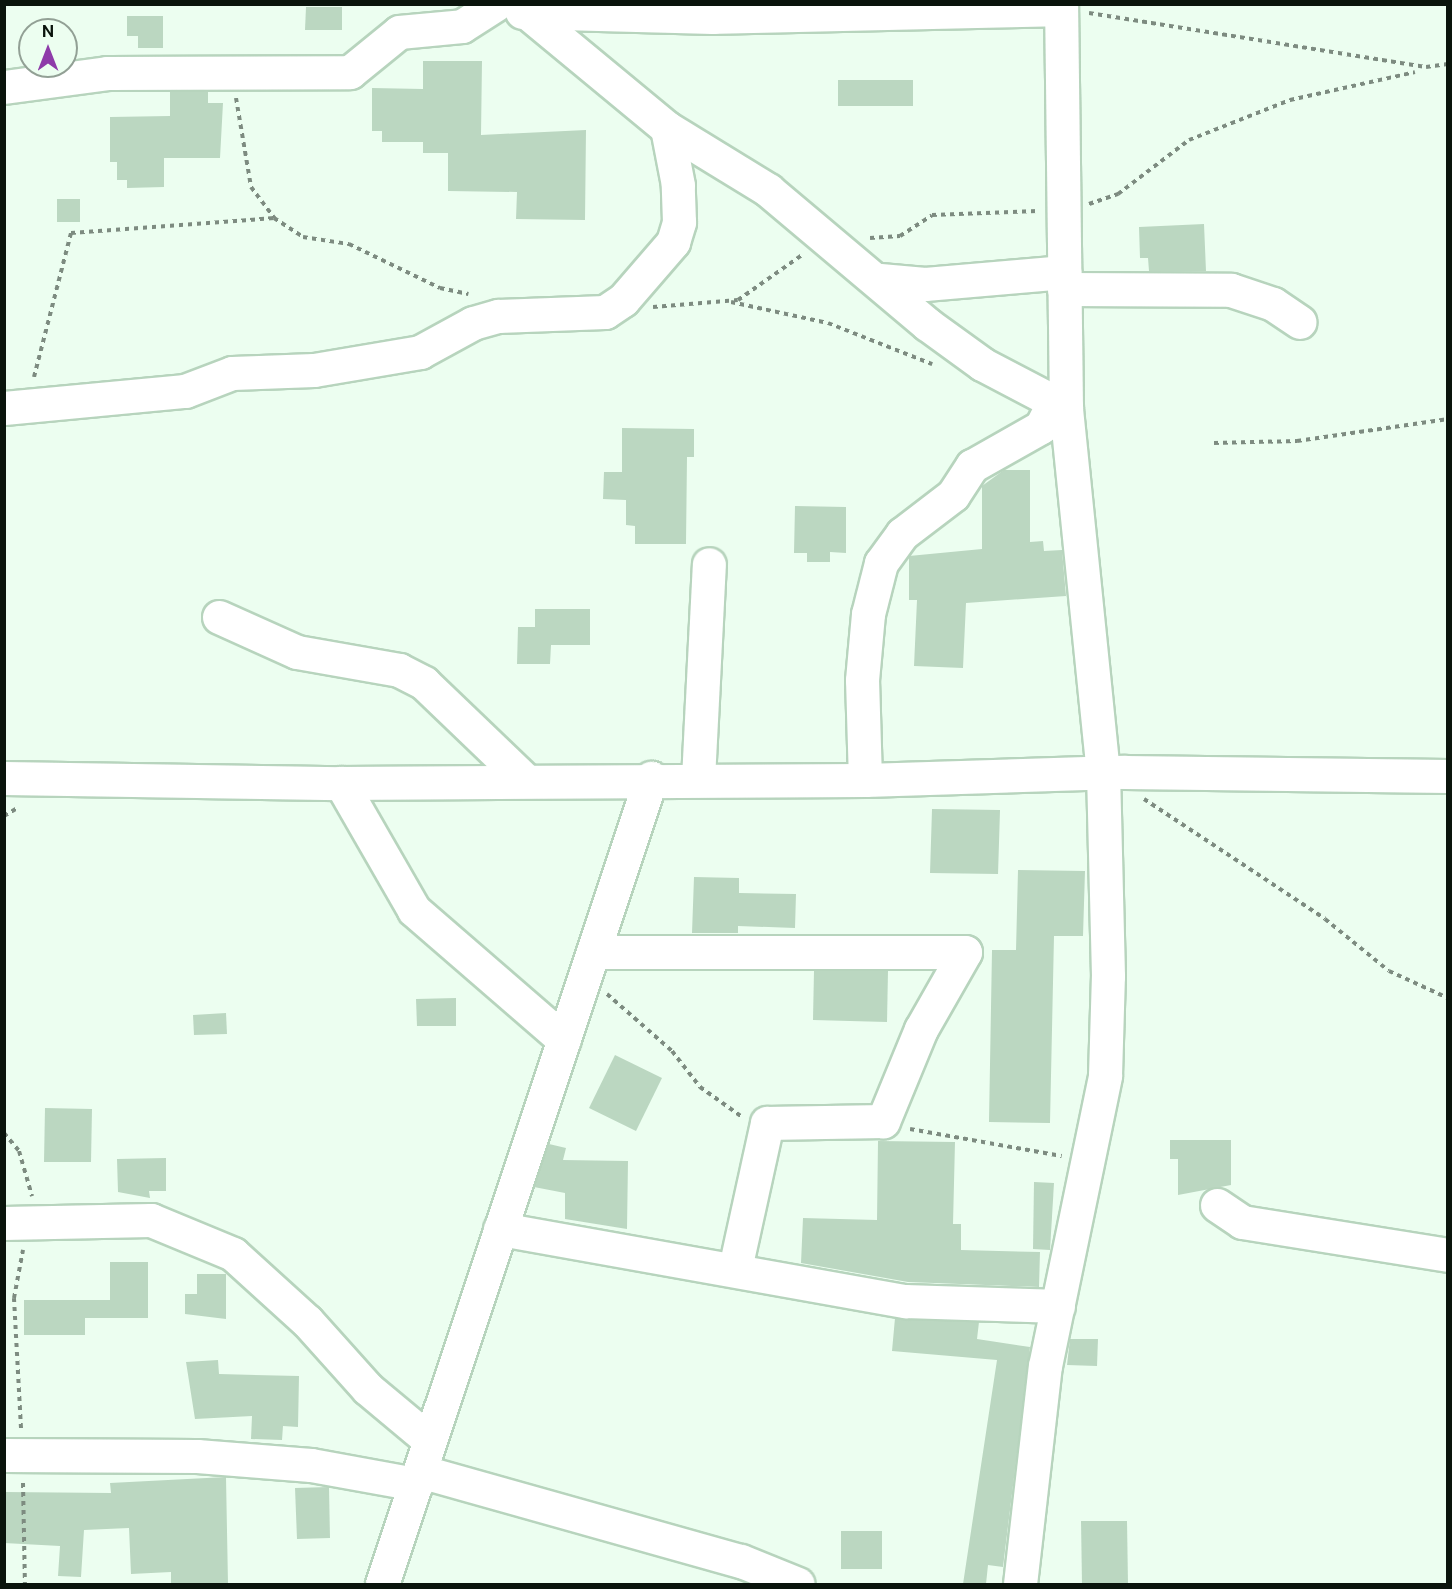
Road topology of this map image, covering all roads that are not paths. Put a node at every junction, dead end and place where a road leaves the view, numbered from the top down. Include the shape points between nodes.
1 (512, 7) edge
2 (1061, 7) edge
3 (4, 87) edge
4 (667, 128) junction
5 (880, 280) junction
6 (1064, 280) junction
7 (1300, 322) dead end
8 (1060, 405) junction
9 (18, 406) edge
10 (709, 564) dead end
11 (219, 617) dead end
12 (1114, 772) junction
13 (1448, 776) edge
14 (4, 778) edge
15 (523, 778) junction
16 (651, 778) junction
17 (698, 778) junction
18 (865, 780) junction
19 (341, 783) junction
20 (593, 952) junction
21 (564, 1040) junction
22 (1217, 1205) dead end
23 (16, 1222) edge
24 (500, 1230) junction
25 (1448, 1255) edge
26 (735, 1268) junction
27 (1058, 1306) junction
28 (429, 1439) junction
29 (14, 1454) edge
30 (418, 1478) junction
31 (382, 1584) edge
32 (795, 1584) edge
33 (1020, 1584) edge

1 - 2 street via 724,17
1 - 3 street via 462,26 399,32 350,72 107,73
1 - 4 street
2 - 6 street
4 - 5 street via 768,190
4 - 9 street via 678,185 679,222 673,242 623,300 605,312 498,316 473,323 420,352 314,370 232,373 185,391
5 - 6 street via 925,284
5 - 8 street via 982,364
6 - 7 street via 1231,290 1273,304
6 - 8 street
8 - 12 street
8 - 18 street via 1041,427 972,466 953,495 902,534 881,563 868,614 862,680
10 - 17 street
11 - 15 street via 297,652 390,668 424,683
12 - 13 street
12 - 18 street
12 - 27 street via 1105,1075
14 - 19 street
15 - 16 street
15 - 19 street
16 - 17 street
16 - 20 street
17 - 18 street
19 - 21 street via 414,910
20 - 21 street
20 - 26 street via 965,952 921,1029 883,1121 767,1123
21 - 24 street
22 - 25 street via 1242,1222
23 - 28 street via 151,1220 233,1254 307,1321 368,1389
24 - 26 street
24 - 28 street
26 - 27 street via 906,1300
27 - 33 street via 1035,1437
28 - 30 street
29 - 30 street via 197,1456
30 - 31 street
30 - 32 street via 741,1561

